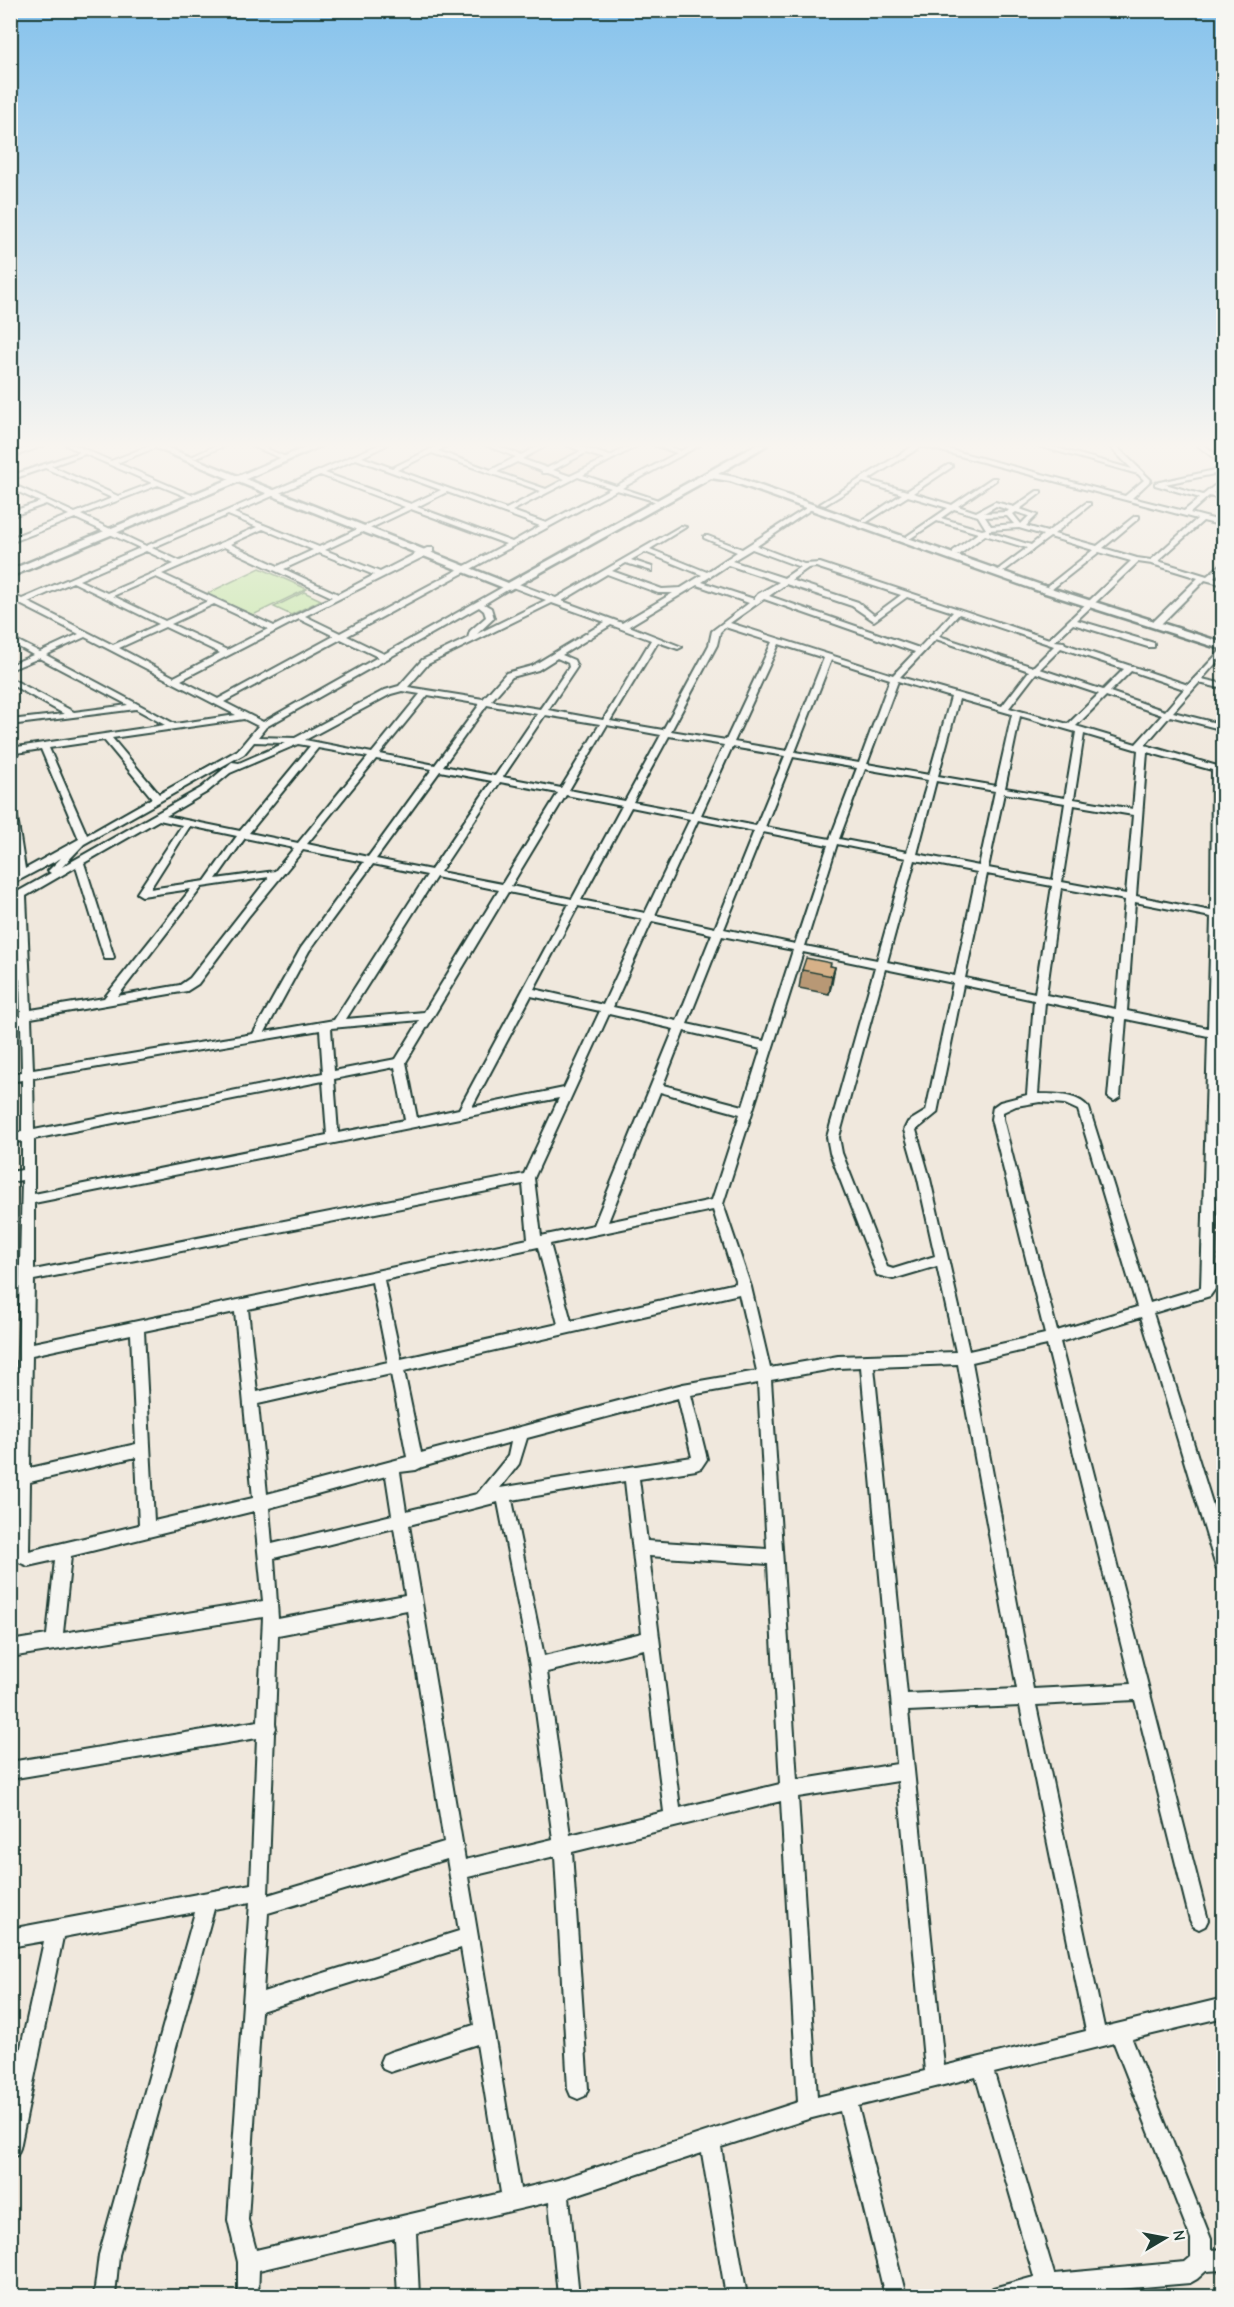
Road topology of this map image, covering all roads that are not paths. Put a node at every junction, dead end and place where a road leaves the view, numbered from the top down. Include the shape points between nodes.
1 (62, 553) edge
2 (136, 553) edge
3 (157, 553) edge
4 (205, 553) edge
5 (243, 553) edge
6 (313, 553) edge
7 (325, 553) edge
8 (423, 553) edge
9 (430, 553) edge
10 (496, 553) edge
11 (572, 553) edge
12 (638, 553) edge
13 (653, 553) edge
14 (743, 553) edge
15 (769, 553) edge
16 (945, 553) edge
17 (956, 553) edge
18 (1025, 553) edge
19 (1093, 553) edge
20 (1110, 553) edge
21 (1164, 553) edge
22 (625, 560) junction
23 (1136, 560) junction
24 (727, 562) junction
25 (1153, 562) junction
26 (180, 564) junction
27 (1224, 564) edge
28 (805, 566) junction
29 (468, 568) junction
30 (278, 569) junction
31 (649, 569) dead end
32 (1003, 570) junction
33 (606, 571) junction
34 (10, 574) edge
35 (156, 574) junction
36 (708, 574) junction
37 (380, 575) junction
38 (1206, 577) junction
39 (74, 580) junction
40 (785, 581) junction
41 (696, 582) junction
42 (1224, 583) edge
43 (512, 586) junction
44 (1052, 586) junction
45 (683, 590) junction
46 (907, 594) junction
47 (107, 596) junction
48 (337, 596) junction
49 (758, 599) junction
50 (15, 600) edge
51 (214, 601) junction
52 (553, 601) junction
53 (1092, 603) junction
54 (479, 604) junction
55 (958, 611) junction
56 (298, 616) junction
57 (612, 621) junction
58 (1072, 621) junction
59 (1157, 623) junction
60 (165, 624) junction
61 (724, 624) junction
62 (623, 626) junction
63 (273, 629) junction
64 (85, 634) junction
65 (933, 636) junction
66 (340, 637) junction
67 (656, 638) junction
68 (10, 639) edge
69 (472, 640) junction
70 (777, 640) junction
71 (1224, 640) edge
72 (1052, 641) junction
73 (1061, 644) junction
74 (1150, 645) dead end
75 (678, 646) dead end
76 (113, 648) junction
77 (1224, 648) edge
78 (919, 651) junction
79 (226, 653) junction
80 (39, 655) junction
81 (556, 656) junction
82 (829, 656) junction
83 (384, 657) junction
84 (10, 668) edge
85 (1130, 668) junction
86 (1034, 670) junction
87 (895, 678) junction
88 (10, 680) edge
89 (174, 680) junction
90 (1197, 680) junction
91 (1224, 687) edge
92 (402, 688) junction
93 (1189, 688) junction
94 (427, 691) junction
95 (1104, 693) junction
96 (957, 695) junction
97 (486, 701) junction
98 (218, 702) junction
99 (135, 707) junction
100 (1004, 709) junction
101 (543, 711) junction
102 (1016, 713) junction
103 (1167, 713) junction
104 (74, 716) junction
105 (245, 716) junction
106 (605, 721) junction
107 (10, 723) edge
108 (263, 725) junction
109 (175, 727) junction
110 (1069, 728) junction
111 (1224, 728) edge
112 (1080, 731) junction
113 (666, 732) junction
114 (107, 738) junction
115 (250, 739) junction
116 (297, 741) junction
117 (729, 742) junction
118 (316, 745) junction
119 (44, 746) junction
120 (1141, 747) junction
121 (10, 751) edge
122 (241, 753) junction
123 (790, 753) junction
124 (374, 756) junction
125 (862, 765) junction
126 (436, 768) junction
127 (230, 770) junction
128 (1220, 770) edge
129 (934, 778) junction
130 (497, 779) junction
131 (1000, 789) junction
132 (563, 792) junction
133 (157, 798) junction
134 (1070, 801) junction
135 (628, 804) junction
136 (10, 805) edge
137 (1138, 813) junction
138 (158, 817) junction
139 (694, 817) junction
140 (144, 824) junction
141 (187, 824) junction
142 (759, 829) junction
143 (242, 835) junction
144 (84, 838) junction
145 (834, 842) junction
146 (300, 847) junction
147 (912, 856) junction
148 (79, 861) junction
149 (367, 861) junction
150 (983, 870) junction
151 (279, 873) junction
152 (433, 874) junction
153 (21, 875) junction
154 (10, 882) edge
155 (44, 882) junction
156 (204, 884) junction
157 (1057, 884) junction
158 (504, 889) junction
159 (16, 898) edge
160 (1131, 898) junction
161 (575, 903) junction
162 (1220, 916) edge
163 (647, 918) junction
164 (718, 932) junction
165 (799, 949) junction
166 (109, 957) dead end
167 (882, 966) junction
168 (26, 974) junction
169 (10, 978) edge
170 (959, 981) junction
171 (527, 991) junction
172 (1040, 998) junction
173 (109, 999) junction
174 (605, 1008) junction
175 (1121, 1015) junction
176 (426, 1016) junction
177 (26, 1017) junction
178 (10, 1022) edge
179 (338, 1023) junction
180 (325, 1026) junction
181 (680, 1026) junction
182 (1218, 1034) edge
183 (256, 1037) junction
184 (767, 1046) junction
185 (400, 1062) junction
186 (26, 1074) junction
187 (326, 1076) junction
188 (10, 1078) edge
189 (655, 1087) junction
190 (566, 1092) junction
191 (1114, 1097) dead end
192 (1032, 1099) junction
193 (747, 1112) junction
194 (462, 1114) junction
195 (412, 1124) junction
196 (27, 1136) junction
197 (10, 1139) edge
198 (333, 1140) junction
199 (27, 1174) junction
200 (10, 1177) edge
201 (528, 1178) junction
202 (27, 1200) junction
203 (717, 1204) junction
204 (599, 1229) junction
205 (539, 1242) junction
206 (942, 1259) junction
207 (28, 1276) junction
208 (377, 1276) junction
209 (744, 1287) junction
210 (241, 1304) junction
211 (1144, 1310) junction
212 (137, 1326) junction
213 (566, 1328) junction
214 (1053, 1338) junction
215 (27, 1350) junction
216 (964, 1358) junction
217 (867, 1361) junction
218 (396, 1367) junction
219 (765, 1373) junction
220 (683, 1390) junction
221 (250, 1400) junction
222 (521, 1434) junction
223 (143, 1449) junction
224 (416, 1462) junction
225 (392, 1468) junction
226 (631, 1474) junction
227 (22, 1477) junction
228 (504, 1494) junction
229 (481, 1500) junction
230 (260, 1503) junction
231 (401, 1521) junction
232 (147, 1530) junction
233 (639, 1548) junction
234 (64, 1550) junction
235 (266, 1553) junction
236 (775, 1557) junction
237 (1223, 1562) edge
238 (412, 1601) junction
239 (271, 1608) junction
240 (269, 1629) junction
241 (651, 1639) junction
242 (54, 1642) junction
243 (10, 1649) edge
244 (538, 1666) junction
245 (1141, 1692) junction
246 (1028, 1699) junction
247 (900, 1703) junction
248 (268, 1728) junction
249 (10, 1771) edge
250 (905, 1771) junction
251 (789, 1790) junction
252 (673, 1818) junction
253 (563, 1845) junction
254 (453, 1848) junction
255 (458, 1872) junction
256 (259, 1899) junction
257 (207, 1901) junction
258 (1199, 1920) dead end
259 (55, 1930) junction
260 (468, 1937) junction
261 (10, 1938) edge
262 (251, 2005) junction
263 (1224, 2007) edge
264 (483, 2032) junction
265 (1120, 2033) junction
266 (1097, 2039) junction
267 (390, 2062) dead end
268 (983, 2067) junction
269 (935, 2078) junction
270 (578, 2089) dead end
271 (847, 2100) junction
272 (808, 2109) junction
273 (710, 2141) junction
274 (10, 2148) edge
275 (558, 2190) junction
276 (512, 2201) junction
277 (405, 2227) junction
278 (1224, 2259) edge
279 (1202, 2261) junction
280 (248, 2262) junction
281 (1048, 2291) edge
282 (104, 2296) edge
283 (248, 2296) edge
284 (409, 2296) edge
285 (569, 2296) edge
286 (737, 2296) edge
287 (896, 2296) edge
288 (1001, 2296) edge

1 - 34 street
2 - 39 street
3 - 26 street
4 - 26 street
5 - 30 street
6 - 30 street
7 - 37 street
8 - 37 street
9 - 29 street
10 - 29 street
11 - 43 street
12 - 22 street
13 - 36 street
14 - 24 street
15 - 28 street
16 - 53 street
17 - 32 street
18 - 32 street
19 - 44 street
20 - 23 street
21 - 25 street
22 - 31 street
22 - 33 street
23 - 25 street
23 - 53 street
24 - 36 street
24 - 40 street
25 - 38 street
26 - 35 street
27 - 38 street
28 - 40 street
28 - 46 street via 818,565
29 - 43 street
29 - 66 street
30 - 48 street
32 - 44 street
33 - 45 street via 661,591
33 - 52 street
35 - 47 street
35 - 51 street
36 - 41 street
37 - 48 street
38 - 42 street
38 - 59 street
39 - 47 street
39 - 50 street
40 - 46 street via 855,604 874,619
40 - 49 street
41 - 45 street
41 - 49 street
43 - 52 street
43 - 54 street
44 - 53 street
45 - 62 street
46 - 55 street
47 - 60 street
48 - 56 street
49 - 61 street
49 - 78 street
50 - 64 street
51 - 60 street
51 - 63 street
52 - 57 street
52 - 69 street
53 - 58 street
53 - 59 street
54 - 69 street via 488,610 489,618 473,633
54 - 83 street
55 - 65 street
55 - 72 street
56 - 63 street
56 - 66 street
57 - 62 street
57 - 81 street
58 - 72 street
58 - 74 street
59 - 71 street
59 - 77 street
60 - 76 street
60 - 79 street
61 - 70 street
61 - 113 street via 716,632 713,645
62 - 67 street
63 - 79 street
64 - 76 street
64 - 80 street
65 - 78 street
65 - 86 street
66 - 83 street
66 - 98 street
67 - 75 street
67 - 106 street
68 - 80 street
69 - 92 street via 425,662
70 - 82 street
70 - 117 street
72 - 73 street
73 - 85 street
73 - 86 street
76 - 89 street
77 - 90 street
78 - 87 street
79 - 89 street
80 - 84 street
80 - 99 street
81 - 97 street via 535,668 509,675
81 - 101 street via 571,662 573,667
82 - 87 street
82 - 123 street
83 - 108 street
85 - 93 street
85 - 95 street
86 - 95 street
86 - 100 street
87 - 96 street
87 - 125 street
88 - 104 street
89 - 98 street
90 - 91 street
90 - 93 street
92 - 94 street
92 - 116 street
93 - 103 street
94 - 97 street
94 - 124 street
95 - 103 street
95 - 110 street
96 - 100 street
96 - 129 street
97 - 101 street
97 - 126 street
98 - 105 street
99 - 104 street
99 - 109 street
100 - 102 street
101 - 106 street
101 - 130 street
102 - 110 street
102 - 131 street
103 - 111 street
103 - 120 street
104 - 107 street
105 - 108 street
105 - 109 street
106 - 113 street
106 - 132 street
108 - 115 street
109 - 114 street
110 - 112 street
112 - 120 street
112 - 134 street
113 - 117 street
113 - 135 street
114 - 119 street
114 - 133 street
115 - 116 street
115 - 122 street
116 - 118 street
116 - 127 street
117 - 123 street
117 - 139 street
118 - 124 street
118 - 143 street
119 - 121 street
119 - 144 street
120 - 128 street
120 - 137 street
122 - 127 street
122 - 133 street
123 - 125 street
123 - 142 street
124 - 126 street
124 - 146 street
125 - 129 street
125 - 145 street
126 - 130 street
126 - 149 street
127 - 138 street
128 - 162 street
129 - 131 street
129 - 147 street
130 - 132 street
130 - 152 street
131 - 134 street
131 - 150 street
132 - 135 street
132 - 158 street
133 - 140 street
133 - 144 street
134 - 137 street
134 - 157 street
135 - 139 street
135 - 161 street
136 - 153 street
137 - 160 street
138 - 140 street
138 - 141 street
139 - 142 street
139 - 163 street
140 - 148 street
141 - 143 street
141 - 156 street via 141,891
142 - 145 street
142 - 164 street
143 - 146 street
143 - 156 street
144 - 153 street
144 - 155 street
145 - 147 street
145 - 165 street
146 - 149 street
146 - 151 street
147 - 150 street
147 - 167 street
148 - 155 street
148 - 166 street
149 - 152 street
149 - 183 street via 305,950
150 - 157 street
150 - 170 street
151 - 156 street
151 - 173 street via 194,981 183,988
152 - 158 street
152 - 179 street
153 - 154 street
155 - 159 street
156 - 173 street
157 - 160 street
157 - 172 street
158 - 161 street
158 - 176 street
159 - 168 street
160 - 162 street
160 - 175 street
161 - 163 street
161 - 171 street
162 - 182 street
163 - 164 street
163 - 174 street
164 - 165 street
164 - 181 street
165 - 167 street
165 - 184 street
167 - 170 street
167 - 206 street via 833,1137 836,1153 882,1271 893,1274
168 - 169 street
168 - 177 street
170 - 172 street
170 - 206 street via 931,1113 910,1130
171 - 174 street
171 - 194 street
172 - 175 street
172 - 192 street
173 - 177 street
174 - 181 street
174 - 190 street
175 - 182 street
175 - 191 street
176 - 179 street
176 - 185 street
177 - 178 street
177 - 186 street
179 - 180 street
180 - 183 street
180 - 187 street
181 - 184 street
181 - 189 street
182 - 211 street via 1208,1289
183 - 186 street
184 - 193 street
185 - 187 street
185 - 195 street
186 - 188 street
186 - 196 street
187 - 196 street
187 - 198 street
189 - 193 street
189 - 204 street
190 - 194 street
190 - 201 street
192 - 211 street via 1067,1099 1083,1108
192 - 214 street via 1003,1104 997,1110 997,1119
193 - 203 street
194 - 195 street
195 - 198 street
196 - 197 street
196 - 199 street
198 - 202 street
199 - 200 street
199 - 202 street
201 - 205 street
201 - 207 street
202 - 207 street
203 - 204 street
203 - 209 street
204 - 205 street
205 - 208 street
205 - 213 street
206 - 216 street
207 - 215 street
208 - 210 street
208 - 218 street
209 - 213 street
209 - 219 street
210 - 212 street
210 - 221 street
211 - 214 street
211 - 237 street
212 - 215 street
212 - 223 street
213 - 218 street
214 - 216 street
214 - 245 street
215 - 227 street
216 - 217 street
216 - 246 street
217 - 219 street
217 - 247 street
218 - 221 street
218 - 224 street
219 - 220 street
219 - 236 street
220 - 222 street
220 - 226 street via 699,1462
221 - 230 street
222 - 224 street
222 - 229 street via 514,1459
223 - 227 street
223 - 232 street
224 - 225 street
225 - 230 street
225 - 231 street
226 - 228 street
226 - 233 street
227 - 234 street via 21,1556
228 - 229 street
228 - 244 street
229 - 231 street
230 - 232 street
230 - 235 street
231 - 235 street
231 - 238 street
232 - 234 street
233 - 236 street
233 - 241 street
234 - 242 street
235 - 239 street
236 - 251 street
238 - 240 street
238 - 254 street
239 - 240 street
239 - 242 street
240 - 248 street
241 - 244 street
241 - 252 street
242 - 243 street
244 - 253 street
245 - 246 street
245 - 258 street
246 - 247 street
246 - 266 street
247 - 250 street
248 - 249 street
248 - 256 street
250 - 251 street
250 - 269 street
251 - 252 street
251 - 272 street
252 - 253 street
253 - 255 street
253 - 270 street
254 - 255 street
254 - 256 street
255 - 260 street
256 - 257 street
256 - 262 street
257 - 259 street
257 - 282 street via 109,2255
259 - 261 street
259 - 274 street
260 - 262 street
260 - 264 street
262 - 280 street via 238,2220
263 - 265 street
264 - 267 street
264 - 276 street
265 - 266 street
265 - 279 street via 1201,2239
266 - 268 street
268 - 269 street
268 - 281 street
269 - 271 street
271 - 272 street
271 - 287 street
272 - 273 street
273 - 275 street
273 - 286 street
275 - 276 street
275 - 285 street
276 - 277 street
277 - 280 street
277 - 284 street
278 - 279 street
279 - 281 street via 1190,2272
280 - 283 street
281 - 288 street

